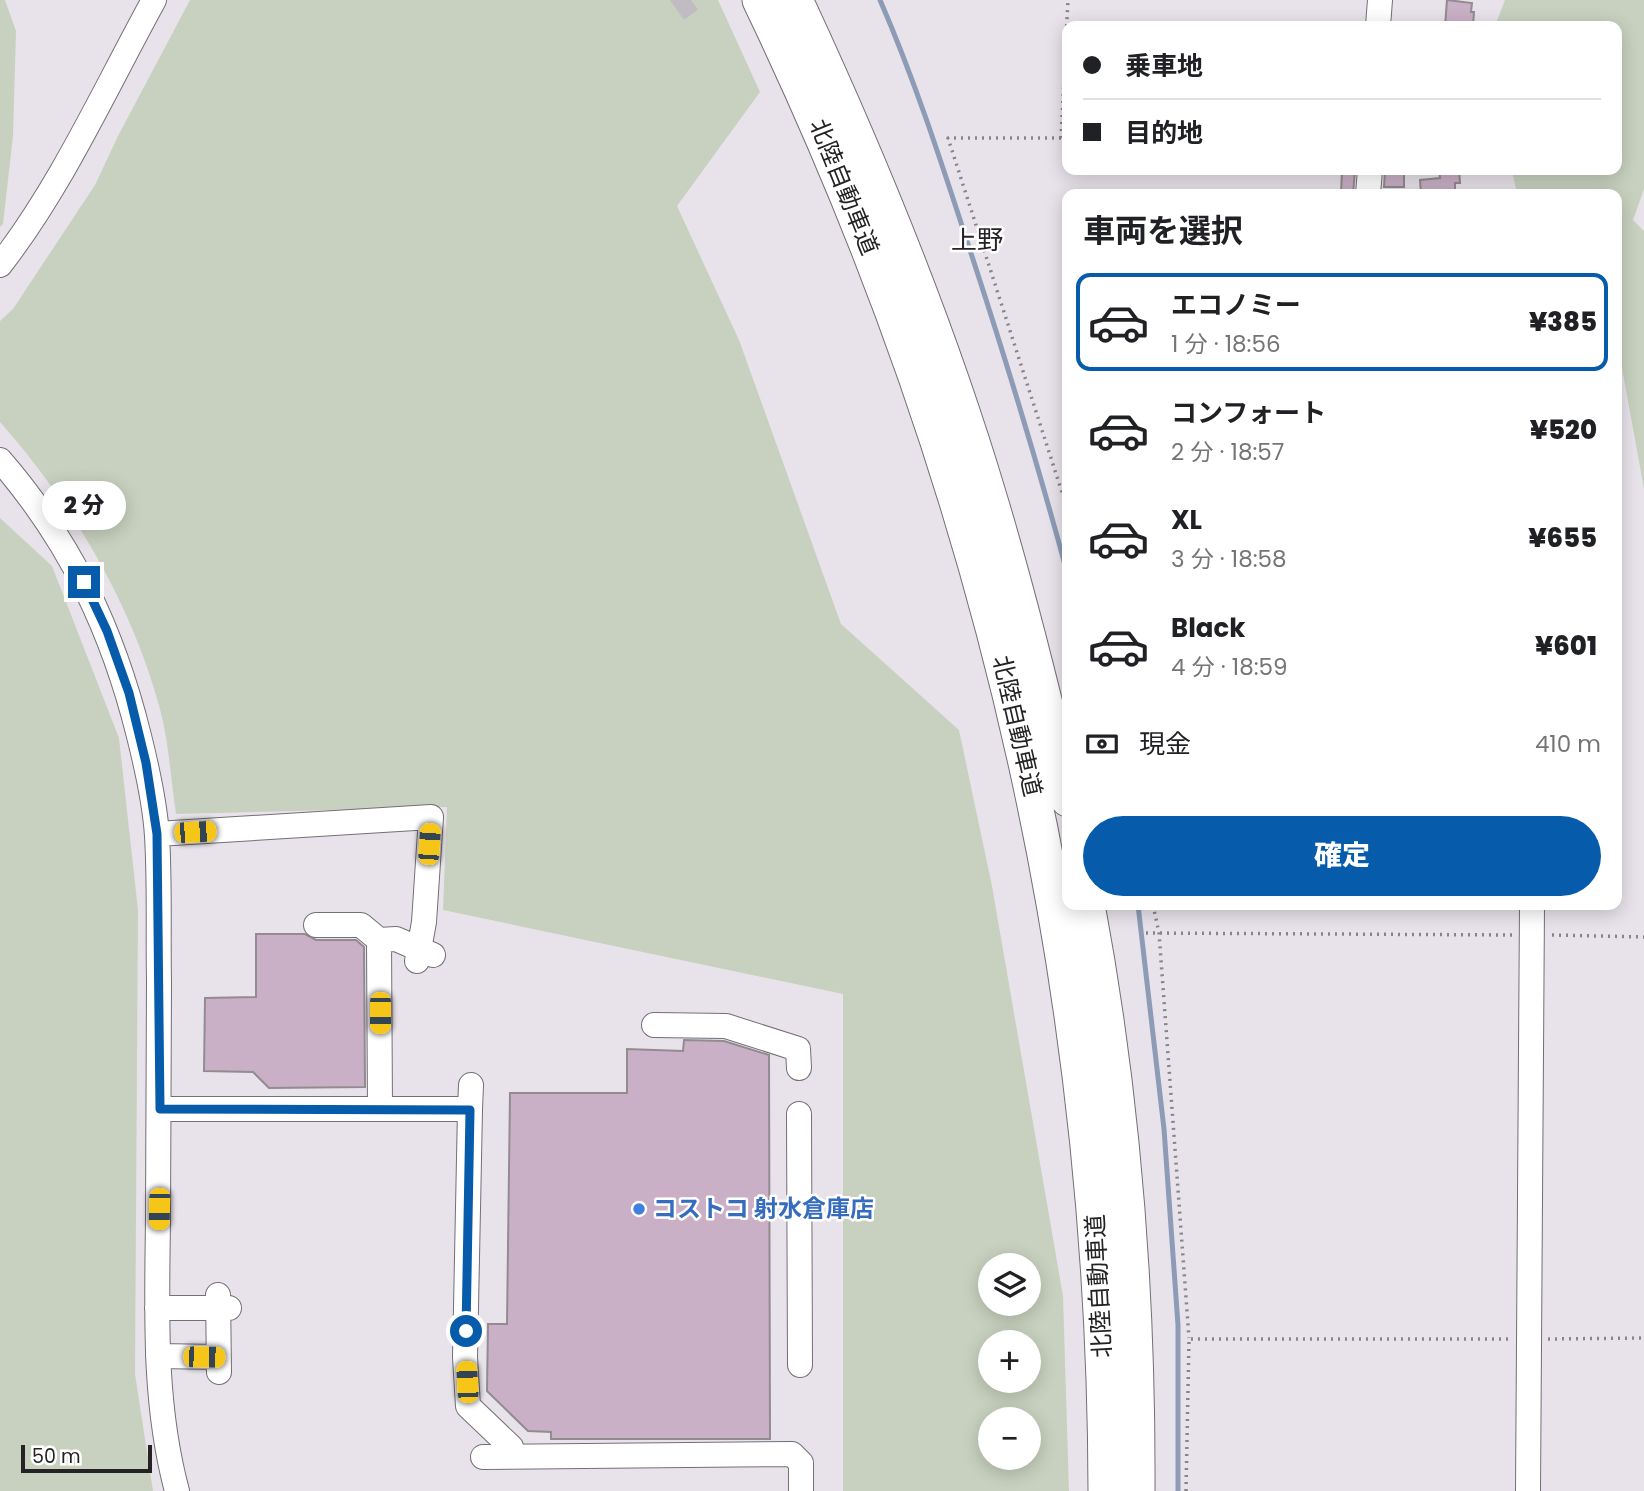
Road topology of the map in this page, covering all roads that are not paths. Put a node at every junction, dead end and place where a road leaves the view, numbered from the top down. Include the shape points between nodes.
1 (154, 0) edge
2 (760, 0) edge
3 (795, 0) edge
4 (802, 0) edge
5 (1380, 0) edge
6 (1378, 21) edge
7 (878, 183) junction
8 (0, 265) edge
9 (0, 460) edge
10 (1062, 774) edge
11 (157, 834) junction
12 (1088, 910) edge
13 (1532, 910) edge
14 (316, 925) dead end
15 (379, 940) junction
16 (654, 1025) dead end
17 (799, 1068) dead end
18 (160, 1109) junction
19 (380, 1109) junction
20 (799, 1114) dead end
21 (157, 1308) junction
22 (158, 1356) junction
23 (800, 1365) dead end
24 (511, 1456) junction
25 (483, 1457) dead end
26 (177, 1491) edge
27 (801, 1491) edge
28 (1106, 1491) edge
29 (1137, 1491) edge
30 (1528, 1491) edge

1 - 8 street via 45,200
2 - 28 highway, 北陸自動車道 via 849,195 928,405 1014,705 1058,917 1075,1026 1096,1231
3 - 7 highway, 北陸自動車道
4 - 7 highway via 851,107
5 - 6 street
7 - 10 highway, 北陸自動車道 via 989,497
9 - 11 street via 54,531 107,631 129,693
11 - 15 street via 431,817 423,955 396,939
11 - 18 street
12 - 29 highway, 北陸自動車道 via 1126,1216
13 - 30 street
14 - 15 street via 361,925
15 - 19 street
16 - 17 street via 726,1026 797,1049
18 - 19 street
18 - 21 street
19 - 24 street via 470,1097 468,1406 511,1447
20 - 23 street
21 - 22 street
21 - 22 street via 222,1304 218,1364
22 - 26 street via 163,1424
24 - 25 street
24 - 27 street via 792,1454 801,1464

